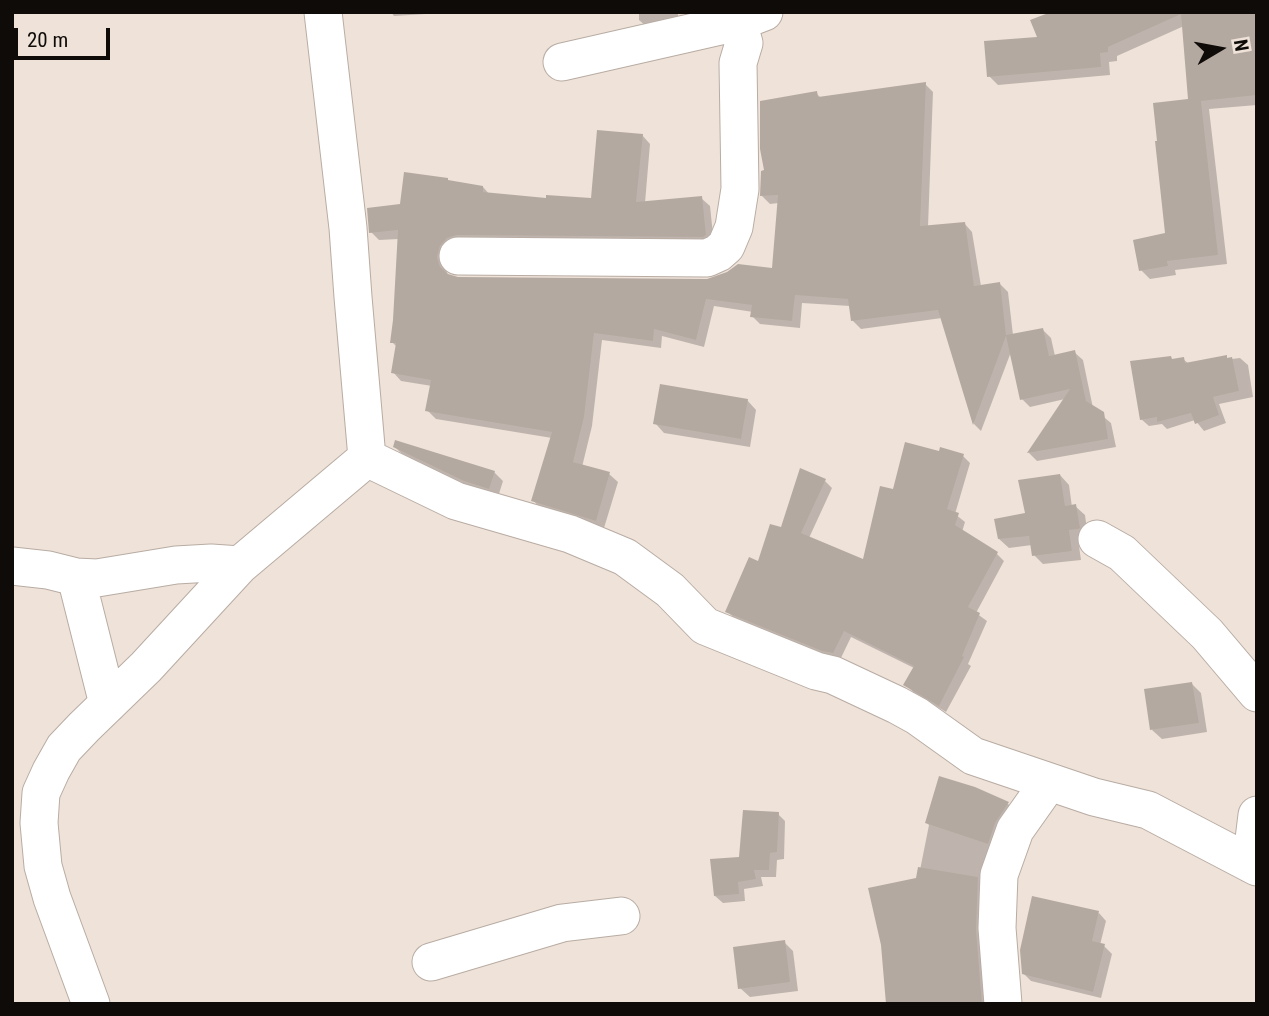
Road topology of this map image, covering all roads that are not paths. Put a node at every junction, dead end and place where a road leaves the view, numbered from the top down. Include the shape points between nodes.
1 (323, 12) edge
2 (751, 17) edge
3 (562, 62) dead end
4 (458, 256) dead end
5 (368, 457) junction
6 (1097, 539) dead end
7 (240, 565) junction
8 (12, 566) edge
9 (76, 577) junction
10 (1257, 693) edge
11 (107, 704) junction
12 (1049, 782) junction
13 (1257, 815) edge
14 (1254, 865) edge
15 (621, 916) dead end
16 (431, 962) dead end
17 (91, 1004) edge
18 (1003, 1004) edge

1 - 5 street
2 - 3 street
2 - 4 street via 738,63 740,188 734,227 718,253 707,258
5 - 7 street
5 - 12 street via 456,501 570,534 625,557 670,590 705,626 834,675 917,716 973,756
6 - 10 street via 1122,553 1207,634
7 - 9 street via 176,565
7 - 11 street
8 - 9 street
9 - 11 street
11 - 17 street via 64,748 41,793 39,822 52,898
12 - 14 street via 1148,810
12 - 18 street via 1014,830 999,875 997,928
13 - 14 street
15 - 16 street via 562,923

